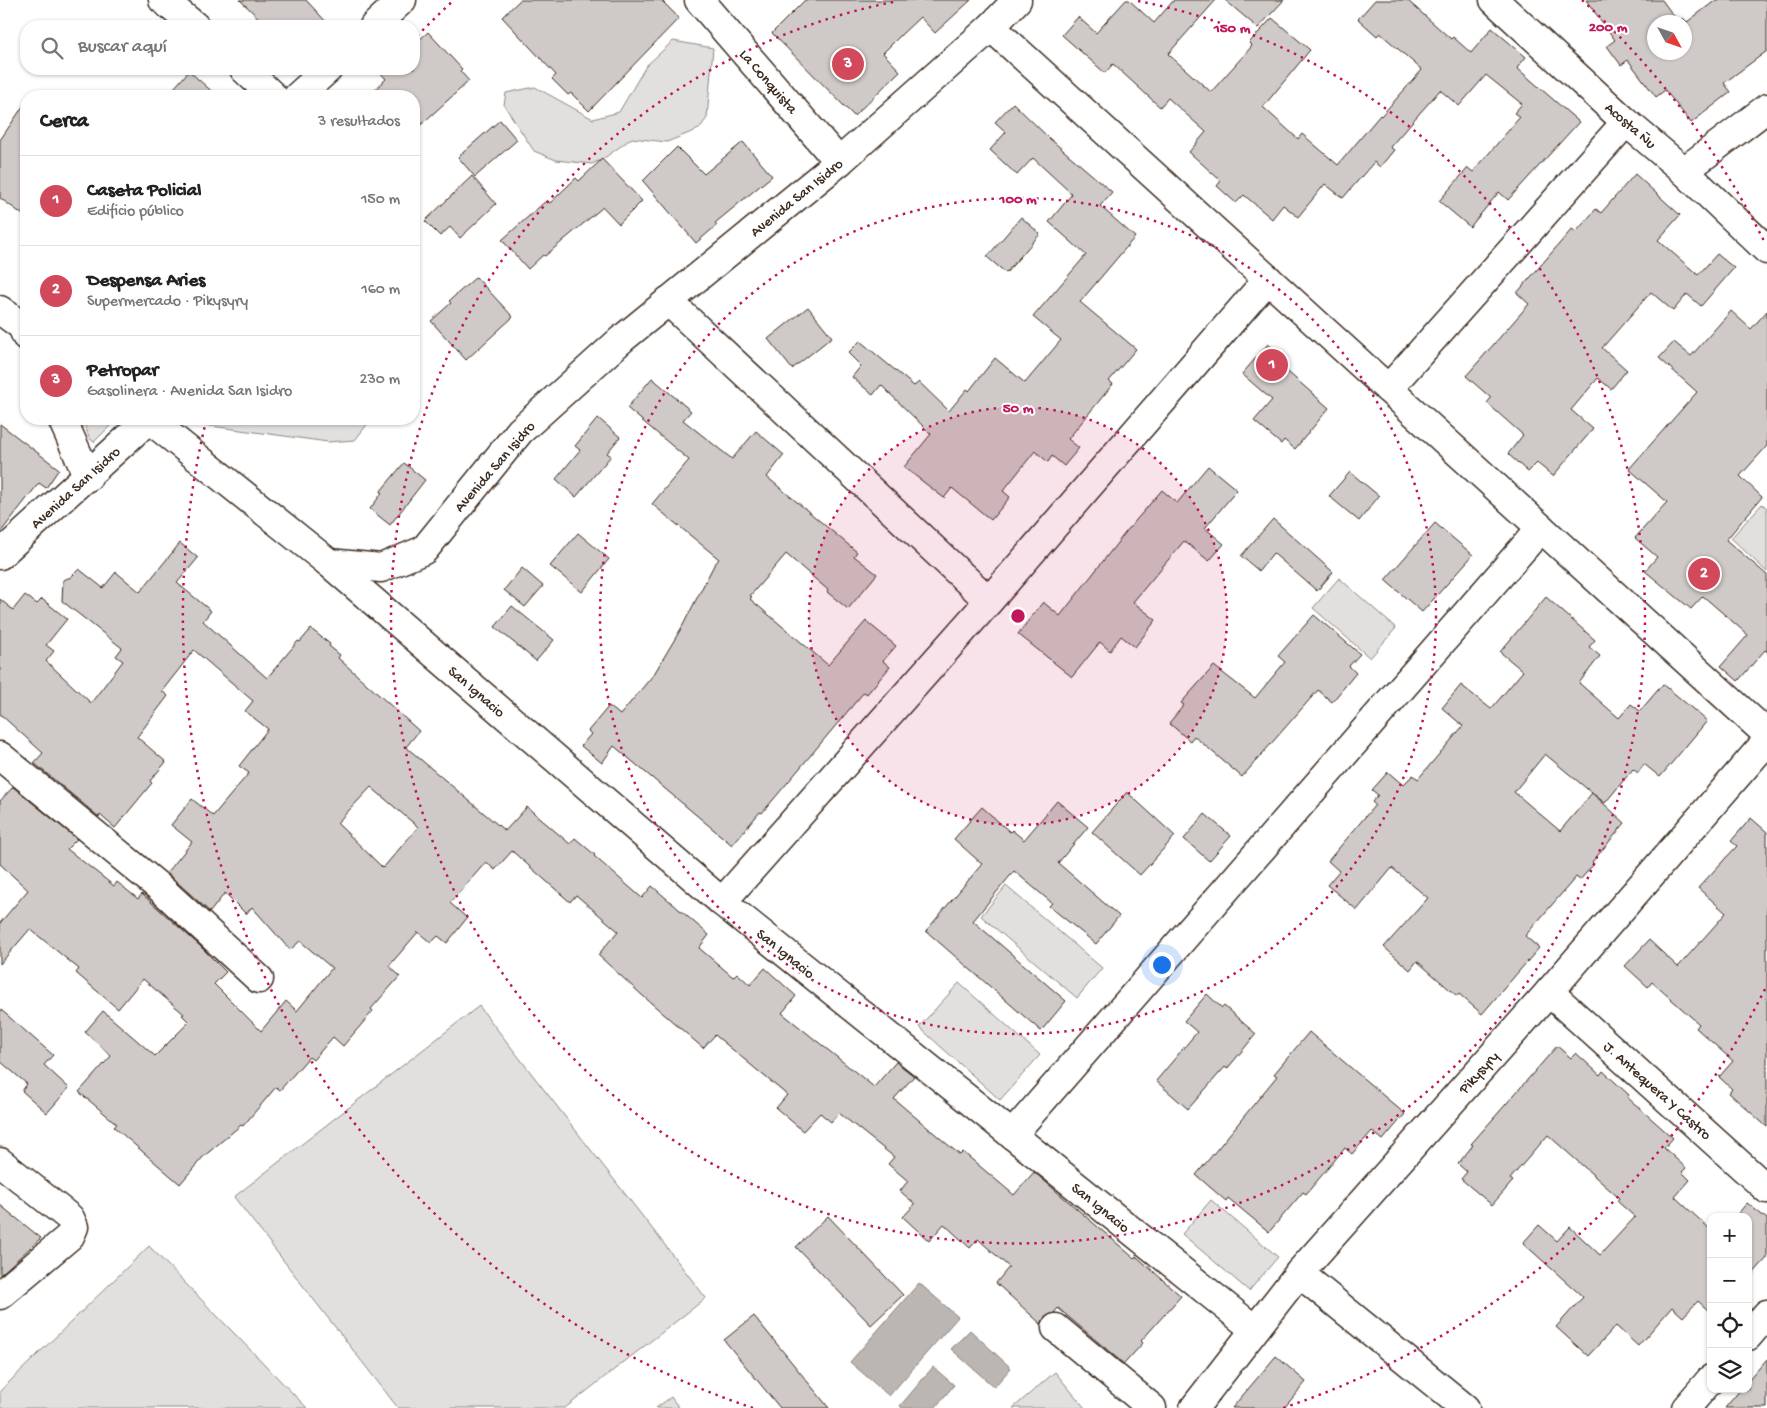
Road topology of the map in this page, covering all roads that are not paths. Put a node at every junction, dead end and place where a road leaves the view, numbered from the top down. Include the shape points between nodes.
1 (163, 0) edge
2 (402, 0) edge
3 (699, 0) edge
4 (1017, 0) edge
5 (1494, 0) edge
6 (188, 20) edge
7 (380, 20) edge
8 (991, 27) junction
9 (250, 75) edge
10 (321, 75) edge
11 (266, 90) edge
12 (305, 90) edge
13 (1767, 108) edge
14 (1626, 122) junction
15 (839, 162) junction
16 (1684, 171) junction
17 (1767, 250) edge
18 (1268, 279) junction
19 (668, 302) junction
20 (0, 310) edge
21 (20, 326) edge
22 (1388, 389) junction
23 (65, 425) edge
24 (143, 425) edge
25 (156, 425) edge
26 (88, 477) junction
27 (1541, 528) junction
28 (0, 555) edge
29 (329, 563) junction
30 (989, 601) junction
31 (1767, 734) edge
32 (1767, 741) edge
33 (0, 756) edge
34 (722, 902) junction
35 (259, 979) dead end
36 (1549, 992) junction
37 (1012, 1135) junction
38 (0, 1162) edge
39 (1767, 1189) edge
40 (1299, 1273) junction
41 (0, 1294) edge
42 (1767, 1314) edge
43 (1056, 1328) dead end
44 (1254, 1330) junction
45 (1752, 1331) edge
46 (1707, 1384) edge
47 (1152, 1408) edge
48 (1194, 1408) edge
49 (1465, 1408) edge
50 (1686, 1408) edge

1 - 6 street
2 - 7 street
3 - 15 street, La Conquista
4 - 8 street, Avenida San Isidro
5 - 14 street, Acosta Ñu
8 - 15 street, Avenida San Isidro
8 - 18 street
9 - 11 street
10 - 12 street
13 - 16 street
14 - 16 street, Acosta Ñu
14 - 22 street
15 - 19 street, Avenida San Isidro
16 - 17 street, Acosta Ñu
18 - 22 street
18 - 30 street
19 - 29 street, Avenida San Isidro via 520,431 424,550 381,568
19 - 30 street
20 - 21 street
22 - 27 street
23 - 26 street
24 - 26 street, Avenida San Isidro
25 - 29 street, Avenida San Isidro
26 - 28 street, Avenida San Isidro
27 - 31 street
27 - 37 street
29 - 34 street, San Ignacio
30 - 34 street
32 - 36 street, Pikysyry
33 - 35 street via 158,888
34 - 37 street, San Ignacio
36 - 39 street, J. Antequera Y Castro
36 - 40 street, Pikysyry
37 - 44 street, San Ignacio
38 - 41 street via 70,1218 74,1227 70,1236
40 - 44 street, Pikysyry
40 - 49 street
42 - 45 street
43 - 47 street
44 - 48 street, Pikysyry
46 - 50 street

